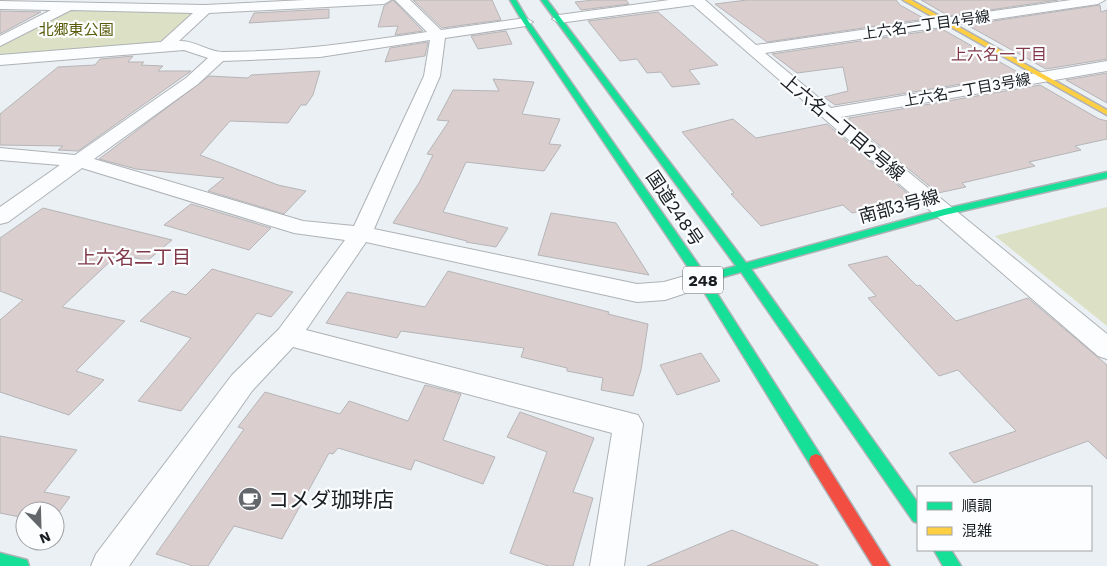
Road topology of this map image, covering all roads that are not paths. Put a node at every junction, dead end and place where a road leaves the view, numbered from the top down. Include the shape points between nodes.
1 (384, 0) edge
2 (402, 0) edge
3 (513, 0) edge
4 (544, 0) edge
5 (694, 0) edge
6 (698, 0) edge
7 (906, 0) edge
8 (1098, 0) edge
9 (74, 3) edge
10 (0, 5) edge
11 (205, 9) junction
12 (559, 19) junction
13 (526, 22) junction
14 (946, 22) junction
15 (438, 35) junction
16 (0, 42) edge
17 (165, 46) junction
18 (753, 50) junction
19 (219, 57) junction
20 (0, 60) edge
21 (1107, 66) edge
22 (1042, 77) junction
23 (1107, 113) edge
24 (827, 114) junction
25 (0, 154) edge
26 (80, 161) junction
27 (1107, 175) edge
28 (944, 212) junction
29 (0, 217) edge
30 (361, 234) junction
31 (743, 267) junction
32 (702, 279) junction
33 (288, 336) junction
34 (1107, 349) edge
35 (917, 515) edge
36 (943, 551) edge
37 (0, 561) edge
38 (21, 566) edge
39 (108, 566) edge
40 (607, 566) edge
41 (882, 566) edge
42 (953, 566) edge

1 - 11 street
2 - 15 street
3 - 13 main road, 国道248号 / 248
4 - 12 main road, 国道248号 / 248
5 - 6 street
5 - 12 street
5 - 18 street, 上六名一丁目2号線
7 - 14 main road
8 - 14 street, 上六名一丁目4号線
9 - 10 street
9 - 11 street
9 - 16 street
11 - 17 street
12 - 31 main road, 国道248号 / 248
13 - 15 street
13 - 32 main road, 国道248号 / 248
14 - 18 street, 上六名一丁目4号線
14 - 22 main road
15 - 19 street via 320,52
15 - 30 street via 432,76
17 - 19 street via 186,45
17 - 20 street
18 - 24 street, 上六名一丁目2号線
19 - 26 street via 192,81
21 - 22 street, 上六名一丁目3号線
22 - 23 main road
22 - 24 street, 上六名一丁目3号線
24 - 28 street, 上六名一丁目2号線
25 - 26 street
26 - 29 street
26 - 30 street via 302,228
27 - 28 main road, 南部3号線
28 - 31 main road, 南部3号線
28 - 34 street, 上六名一丁目2号線
30 - 32 street via 637,293 665,291
30 - 33 street
31 - 32 main road, 南部3号線
31 - 35 main road, 国道248号 / 248
32 - 41 main road, 国道248号 / 248
33 - 39 street via 242,383
33 - 40 street via 628,424
36 - 42 main road
37 - 38 main road

